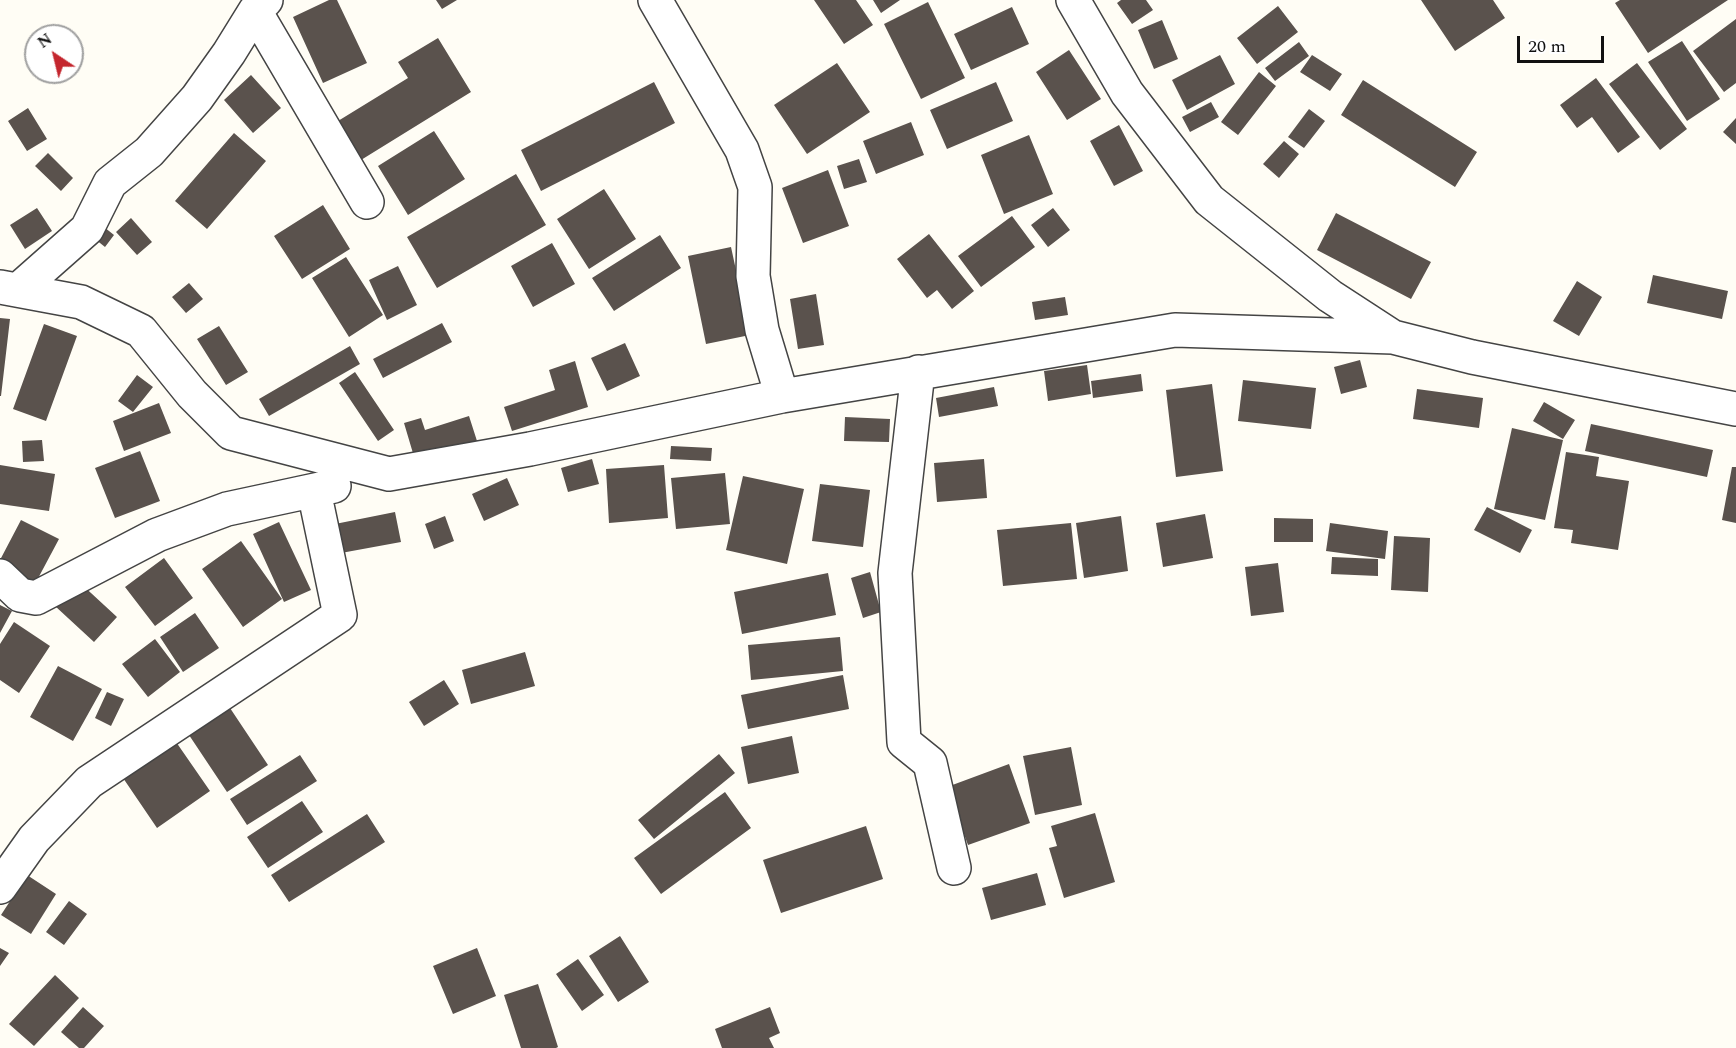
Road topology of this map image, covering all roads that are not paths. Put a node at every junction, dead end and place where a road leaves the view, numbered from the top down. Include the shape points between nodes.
1 (655, 0) edge
2 (1073, 0) edge
3 (260, 5) edge
4 (367, 201) dead end
5 (9, 289) edge
6 (1393, 337) junction
7 (918, 372) junction
8 (782, 396) junction
9 (1736, 409) edge
10 (389, 474) junction
11 (314, 490) junction
12 (0, 576) edge
13 (954, 868) dead end
14 (0, 887) edge

1 - 8 street via 742,150 755,187 753,276 762,330
2 - 6 street via 1127,93 1209,200 1330,296
3 - 4 street
3 - 5 street via 197,98 149,152 110,183 87,229
5 - 10 street via 81,302 141,331 192,394 231,433
6 - 7 street via 1175,330
6 - 9 street via 1472,357
7 - 8 street
7 - 13 street via 894,573 904,742 930,763
8 - 10 street
10 - 11 street
11 - 12 street via 227,508 157,535 36,598 20,595
11 - 14 street via 340,615 89,782 34,839

